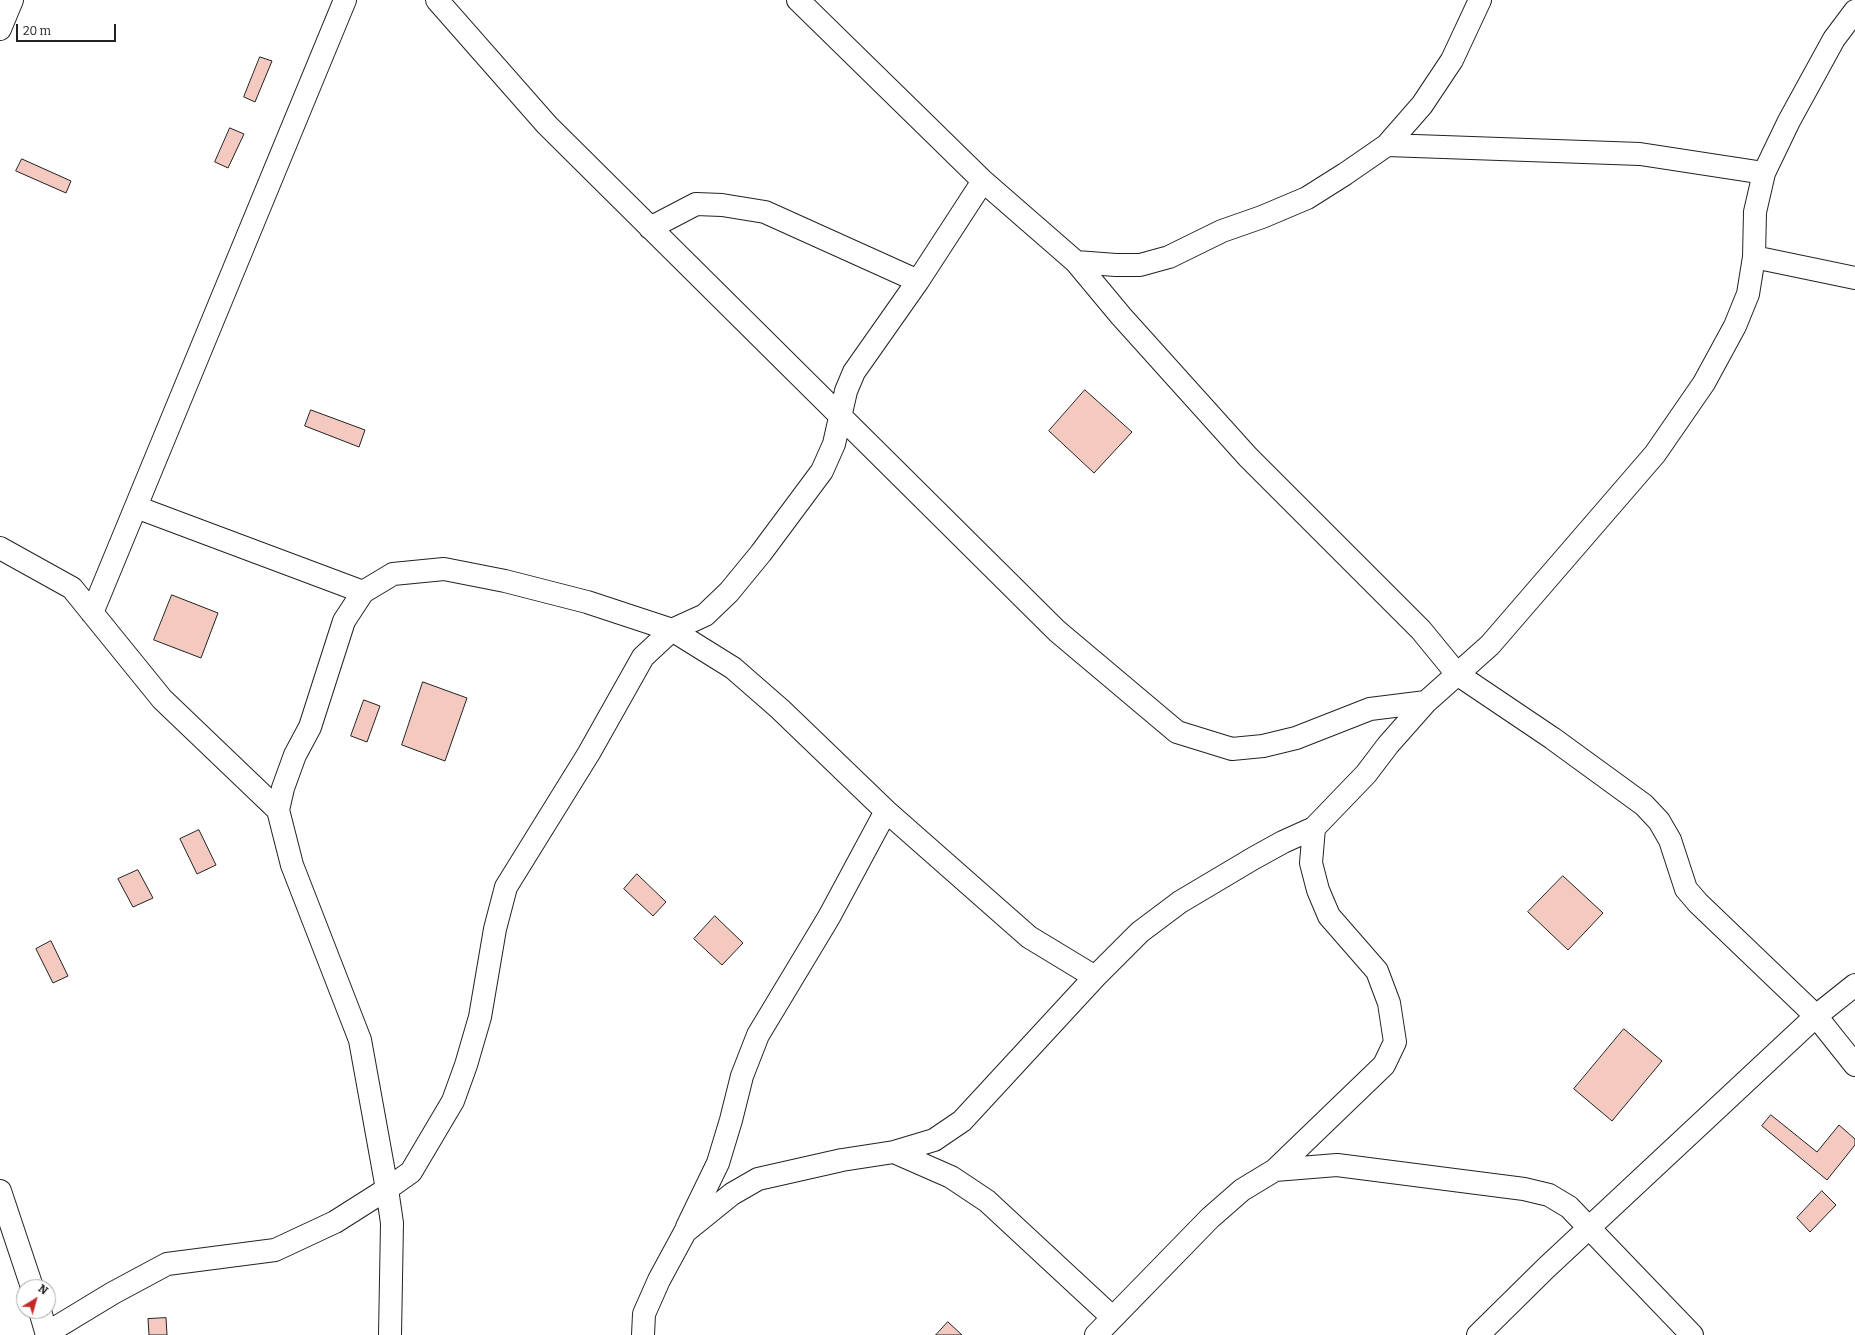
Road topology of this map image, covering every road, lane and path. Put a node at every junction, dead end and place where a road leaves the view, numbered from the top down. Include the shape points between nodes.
1 (12, 0) edge
2 (345, 0) edge
3 (437, 0) edge
4 (798, 0) edge
5 (1480, 0) edge
6 (1855, 11) edge
7 (0, 29) edge
8 (1387, 145) junction
9 (1764, 173) junction
10 (983, 181) junction
11 (650, 228) junction
12 (1754, 257) junction
13 (1076, 262) junction
14 (1855, 278) edge
15 (918, 281) junction
16 (841, 415) junction
17 (136, 507) junction
18 (0, 548) edge
19 (363, 592) junction
20 (92, 613) junction
21 (672, 630) junction
22 (1457, 674) junction
23 (1426, 702) junction
24 (278, 810) junction
25 (886, 811) junction
26 (1314, 828) junction
27 (1095, 977) junction
28 (1855, 984) edge
29 (1816, 1016) junction
30 (1855, 1065) edge
31 (894, 1152) junction
32 (1275, 1170) junction
33 (387, 1189) junction
34 (0, 1191) edge
35 (1588, 1228) junction
36 (685, 1232) junction
37 (29, 1279) edge
38 (1112, 1317) junction
39 (42, 1319) edge
40 (47, 1334) edge
41 (390, 1335) edge
42 (643, 1335) edge
43 (1096, 1335) edge
44 (1478, 1335) edge
45 (1692, 1335) edge

1 - 7 street
2 - 17 street
3 - 11 street via 547,125
4 - 10 street
5 - 8 street via 1452,60 1422,105
6 - 9 street via 1834,39
8 - 9 street via 1640,154
8 - 13 street via 1307,198 1222,231 1169,257 1140,265
9 - 12 street via 1755,212
10 - 13 street
10 - 15 street
11 - 15 street via 696,204 722,205 765,212
11 - 16 street
12 - 14 street
12 - 22 street via 1748,294 1735,326 1704,383 1656,454 1490,645
13 - 22 street via 1248,457 1421,630
15 - 16 street via 854,372 846,391
16 - 21 street via 834,444 822,471 761,553 729,592 705,615
16 - 23 street via 1057,631 1177,732 1232,749 1263,746 1296,738 1370,709
17 - 19 street
17 - 20 street
18 - 20 street via 72,588
19 - 21 street via 392,574 444,569 505,581 587,602
19 - 24 street via 344,621 312,721 295,755
20 - 24 street via 162,699
21 - 25 street via 733,668 780,709
21 - 33 street via 643,657 589,753 506,887 480,1017 453,1101 411,1172
22 - 23 street
22 - 29 street via 1552,738 1644,805 1659,821 1670,840 1686,889 1698,904
23 - 26 street via 1366,774
24 - 33 street via 292,864 360,1040
25 - 27 street via 1029,937
25 - 36 street via 829,917 758,1035 742,1076 718,1163
26 - 27 street via 1254,858 1180,902 1140,932
26 - 32 street via 1311,863 1318,890 1329,916 1376,971 1388,1003 1395,1042 1384,1065
27 - 31 street via 962,1121 934,1140
28 - 29 street
29 - 30 street
29 - 35 street
31 - 36 street via 842,1160 758,1179 732,1194
31 - 38 street via 951,1177 987,1201
32 - 35 street via 1337,1165 1524,1189 1549,1195 1569,1207
32 - 38 street via 1242,1190 1210,1218
33 - 40 street via 335,1222 275,1250 167,1264 113,1293
33 - 41 street via 392,1223
34 - 37 street
35 - 44 street
35 - 45 street
36 - 42 street via 644,1314
38 - 43 street
39 - 40 street

